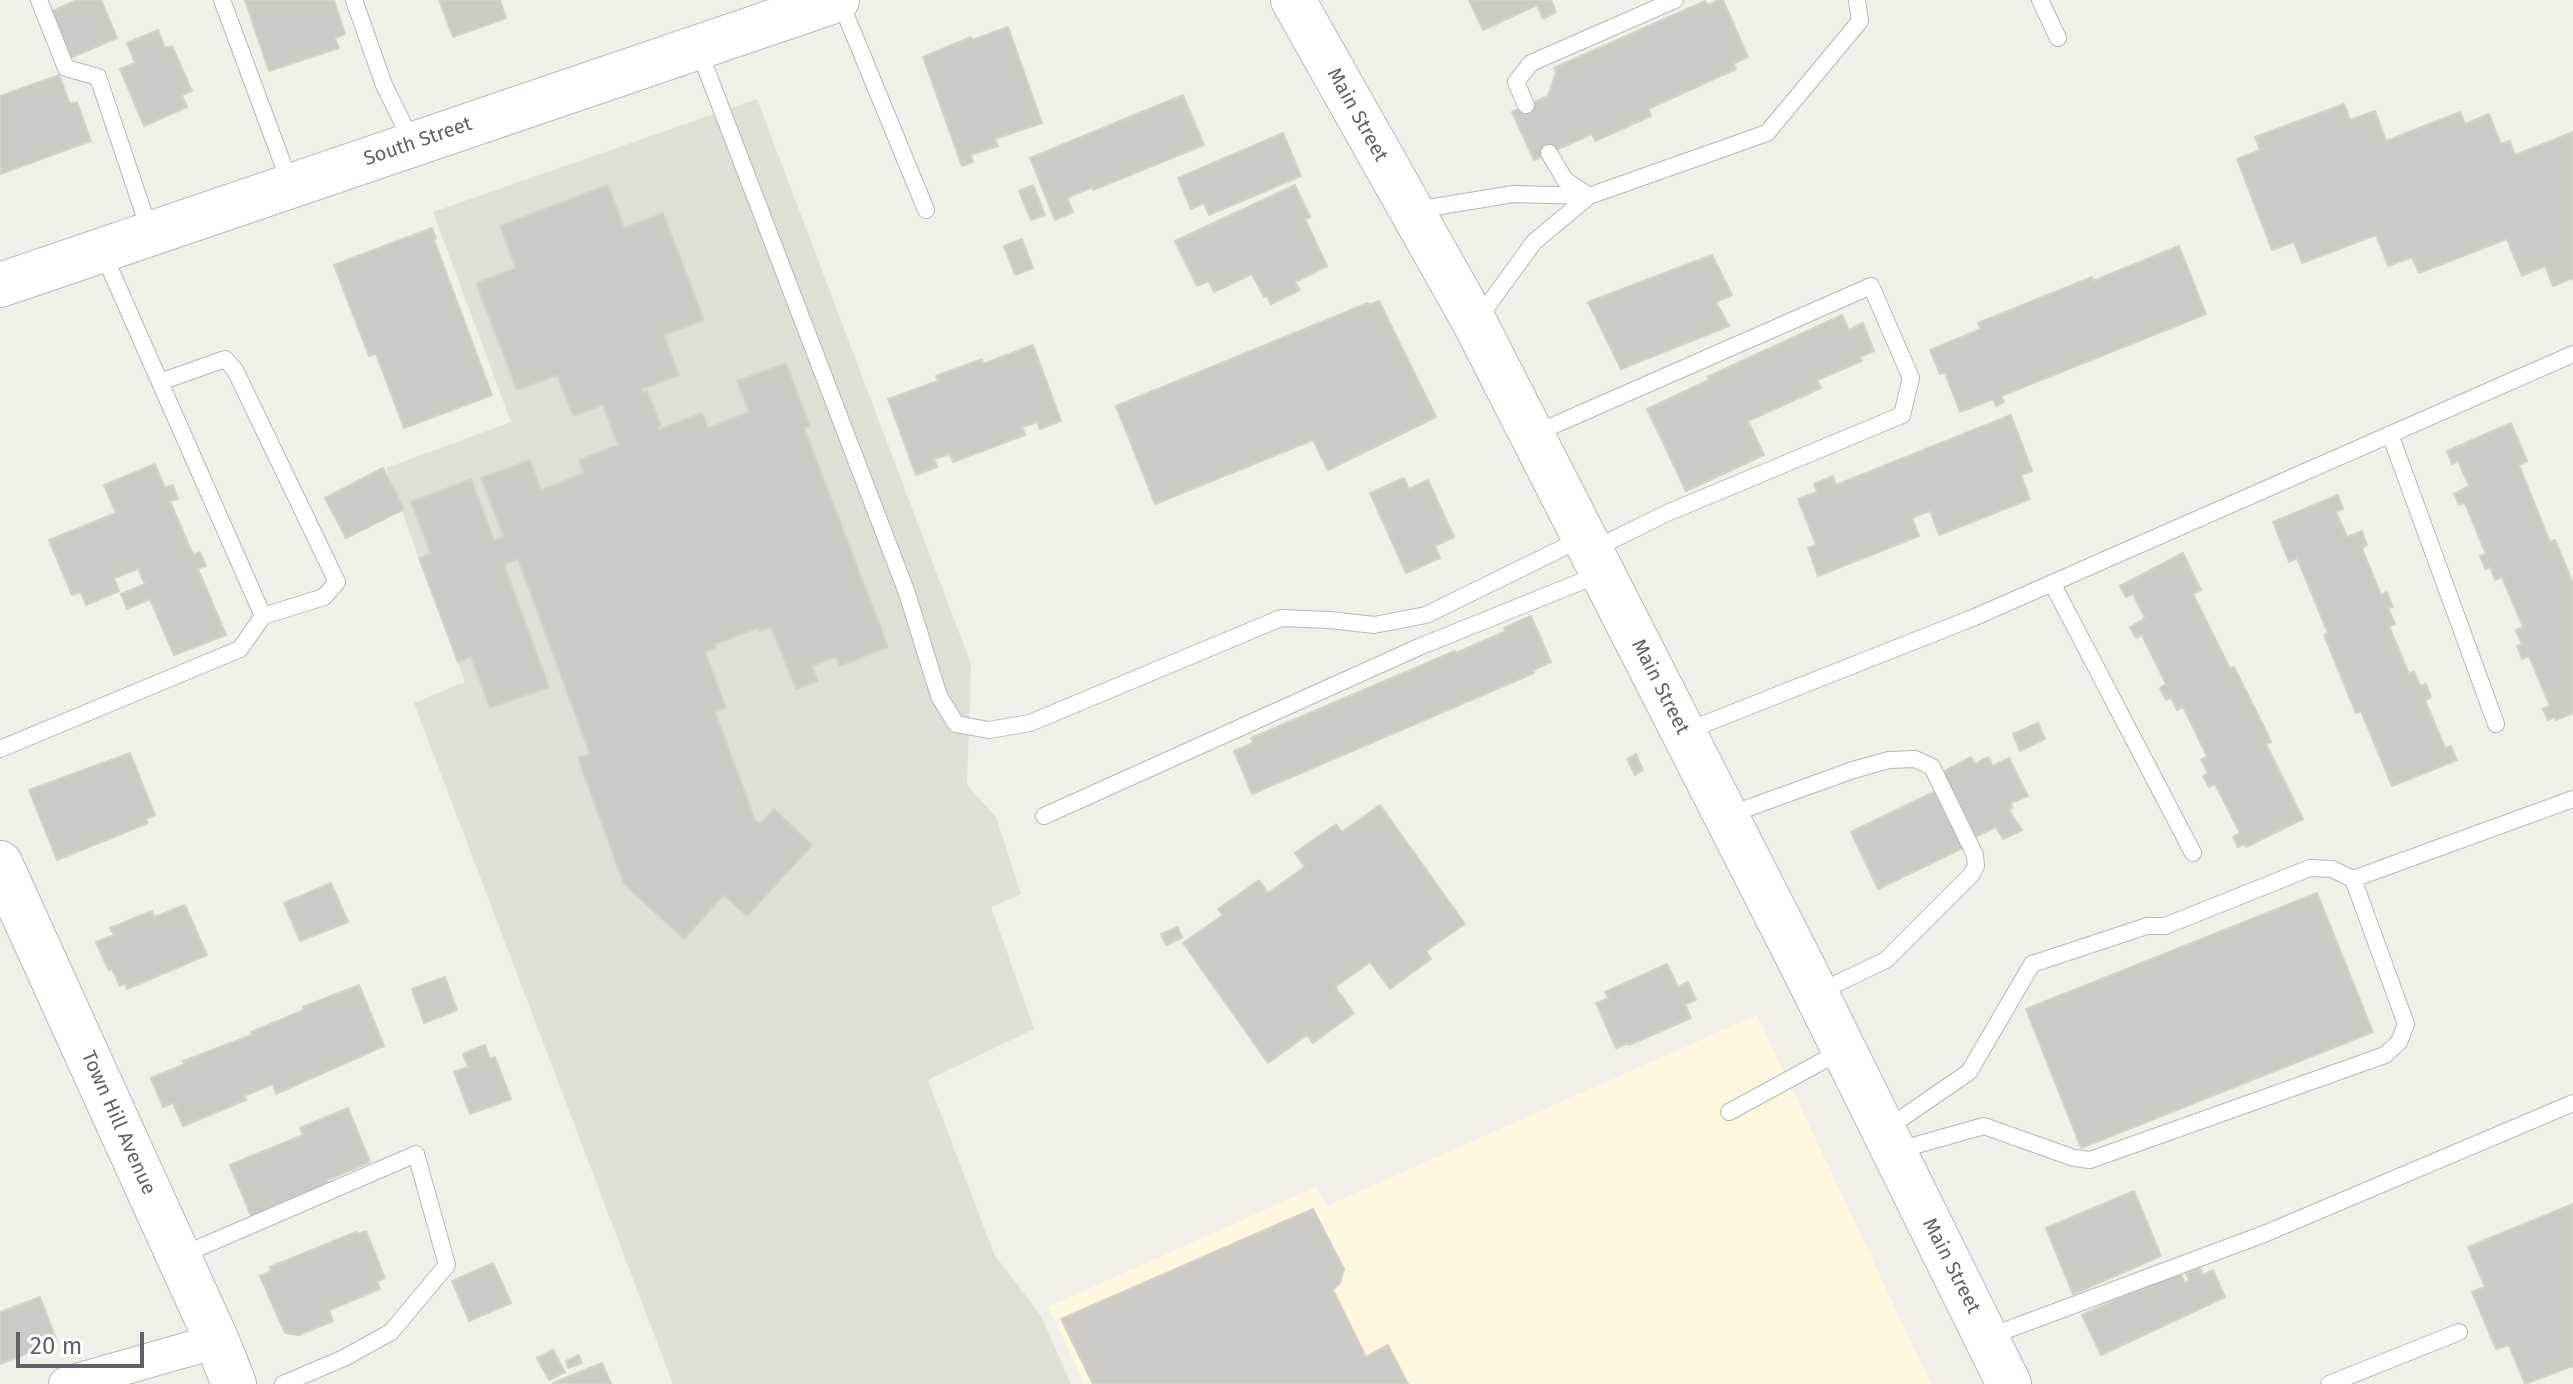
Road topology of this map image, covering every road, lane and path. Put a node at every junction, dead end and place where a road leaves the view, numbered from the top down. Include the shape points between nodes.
1 (39, 0) edge
2 (222, 0) edge
3 (354, 0) edge
4 (838, 0) edge
5 (1293, 0) edge
6 (1675, 0) edge
7 (1857, 0) edge
8 (2040, 0) edge
9 (2058, 38) dead end
10 (697, 46) junction
11 (1526, 105) dead end
12 (413, 144) junction
13 (1549, 153) dead end
14 (291, 186) junction
15 (1589, 196) junction
16 (926, 210) dead end
17 (1411, 211) junction
18 (151, 234) junction
19 (102, 251) junction
20 (0, 285) edge
21 (1475, 323) junction
22 (2573, 354) edge
23 (160, 382) junction
24 (2390, 434) junction
25 (1531, 435) junction
26 (1592, 554) junction
27 (2052, 583) junction
28 (263, 616) junction
29 (2496, 724) dead end
30 (1683, 733) junction
31 (0, 749) edge
32 (2573, 799) edge
33 (1044, 816) dead end
34 (1725, 816) junction
35 (2193, 853) dead end
36 (0, 863) edge
37 (2353, 879) junction
38 (1815, 993) junction
39 (1843, 1050) junction
40 (2573, 1103) edge
41 (1729, 1112) dead end
42 (1888, 1141) junction
43 (179, 1256) junction
44 (2459, 1332) dead end
45 (1986, 1337) junction
46 (217, 1341) junction
47 (66, 1384) edge
48 (234, 1384) edge
49 (283, 1384) edge
50 (2009, 1384) edge
51 (2329, 1384) edge

1 - 18 lane via 66,68 98,77
2 - 14 lane
3 - 12 lane via 384,85
4 - 10 main road, South Street
4 - 16 lane
5 - 17 main road, Main Street
6 - 11 lane via 1531,63 1516,82
7 - 15 lane via 1860,21 1767,133
8 - 9 lane
10 - 12 main road, South Street
10 - 26 lane via 907,593 939,696 956,724 989,730 1030,723 1281,618 1374,625 1426,615
12 - 14 main road, South Street
13 - 15 lane via 1565,180
14 - 18 main road, South Street
15 - 17 lane via 1513,194
15 - 21 lane via 1534,242
17 - 21 main road, Main Street
18 - 19 main road, South Street
19 - 20 main road, South Street
19 - 23 lane
21 - 25 main road, Main Street
22 - 24 lane
23 - 28 lane
23 - 28 lane via 225,359 235,370 337,582 324,597
24 - 27 lane
24 - 29 lane
25 - 26 main road, Main Street
25 - 26 lane via 1871,286 1911,378 1902,415 1667,513
26 - 30 main road, Main Street
26 - 33 lane via 1419,647
27 - 30 lane
27 - 35 lane
28 - 31 lane via 240,649
30 - 34 main road, Main Street
32 - 37 lane
34 - 38 main road, Main Street
34 - 38 lane via 1889,760 1915,759 1932,767 1976,866 1886,960
36 - 43 main road, Town Hill Avenue
37 - 42 lane via 2332,869 2310,868 2165,926 2147,926 2032,964 1969,1072
37 - 42 lane via 2406,1024 2399,1042 2385,1055 2090,1160 1984,1126
38 - 39 main road, Main Street
39 - 41 lane
39 - 42 main road, Main Street
40 - 45 lane via 2264,1234
42 - 45 main road, Main Street
43 - 46 main road, Town Hill Avenue
43 - 49 lane via 416,1154 447,1265 391,1332
44 - 51 lane
45 - 50 main road, Main Street
46 - 47 street
46 - 48 main road, Town Hill Avenue

